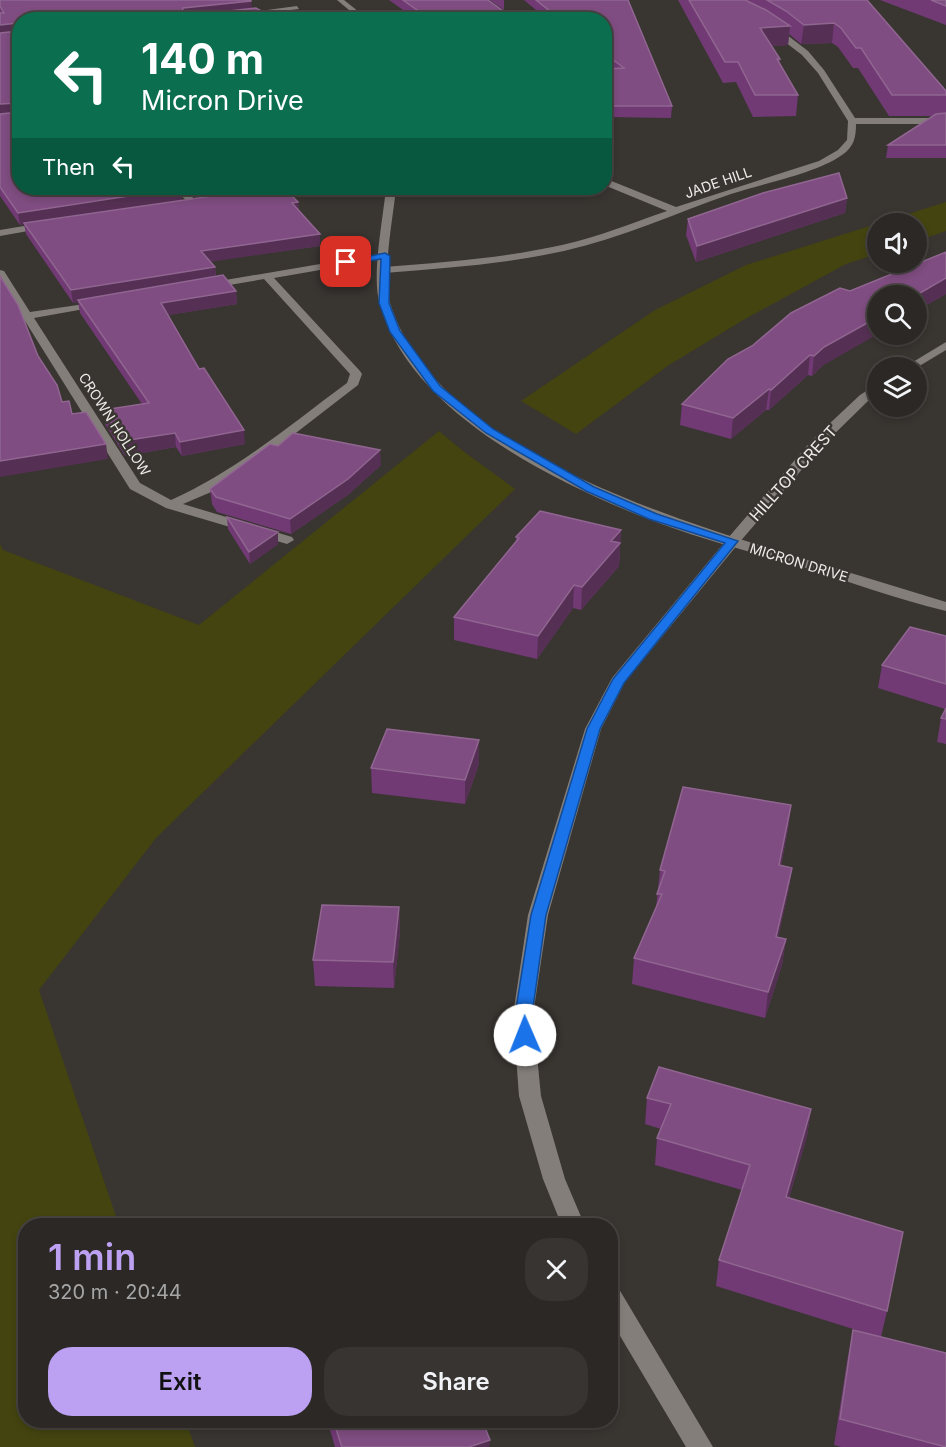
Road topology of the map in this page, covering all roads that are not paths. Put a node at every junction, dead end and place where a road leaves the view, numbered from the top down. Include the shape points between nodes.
1 (340, 0) edge
2 (481, 0) edge
3 (297, 8) dead end
4 (259, 12) edge
5 (356, 12) edge
6 (498, 12) edge
7 (766, 24) edge
8 (852, 121) junction
9 (946, 121) edge
10 (612, 185) edge
11 (188, 195) edge
12 (390, 195) edge
13 (181, 204) edge
14 (677, 211) junction
15 (57, 224) edge
16 (0, 233) edge
17 (385, 256) junction
18 (384, 270) junction
19 (0, 273) edge
20 (266, 275) junction
21 (198, 287) edge
22 (107, 302) edge
23 (28, 316) junction
24 (946, 345) edge
25 (927, 357) edge
26 (867, 396) edge
27 (171, 505) junction
28 (288, 540) dead end
29 (733, 541) junction
30 (946, 607) edge
31 (571, 1218) edge
32 (618, 1309) edge
33 (700, 1447) edge

1 - 5 street
2 - 6 street
3 - 4 street
7 - 8 street via 806,53
8 - 9 street
8 - 14 street, JADE HILL via 851,140 841,152 822,163
10 - 14 street
11 - 13 street via 198,202
12 - 17 street, MICRON DRIVE
14 - 18 street, JADE HILL via 594,240 530,255 455,266
15 - 16 street
17 - 18 street, MICRON DRIVE
17 - 20 street
18 - 29 street, MICRON DRIVE via 384,303 401,341 436,388 489,431 590,489 653,516
19 - 23 street, CROWN HOLLOW
20 - 21 street
20 - 27 street via 356,374 352,385 252,460 211,487
22 - 23 street
23 - 27 street, CROWN HOLLOW via 135,486
24 - 25 street
26 - 29 street, HILLTOP CREST via 817,443
27 - 28 street, CROWN HOLLOW
29 - 30 street, MICRON DRIVE
29 - 31 street, HILLTOP CREST via 618,681 593,729 538,915 523,1015 530,1096 554,1179
32 - 33 street

